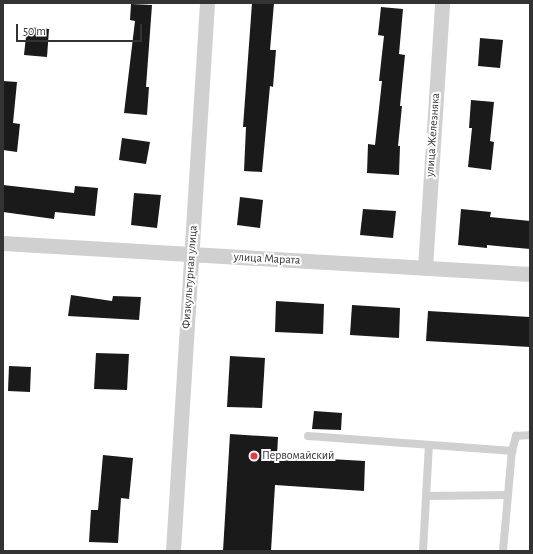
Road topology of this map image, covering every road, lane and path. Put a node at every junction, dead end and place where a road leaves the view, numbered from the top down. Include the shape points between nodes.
1 (207, 3) edge
2 (442, 3) edge
3 (3, 244) edge
4 (192, 254) junction
5 (425, 268) junction
6 (530, 274) edge
7 (530, 435) edge
8 (308, 436) dead end
9 (429, 445) junction
10 (512, 451) junction
11 (508, 495) junction
12 (427, 496) junction
13 (173, 551) edge
14 (423, 551) edge
15 (503, 551) edge

1 - 4 street, Физкультурная улица
2 - 5 street, улица Железняка
3 - 4 street, улица Марата
4 - 5 street, улица Марата
4 - 13 street, Физкультурная улица
5 - 6 street, улица Марата
7 - 10 lane via 516,436
8 - 9 lane
9 - 10 lane
9 - 12 lane
10 - 11 lane
11 - 12 lane
11 - 15 lane
12 - 14 lane

